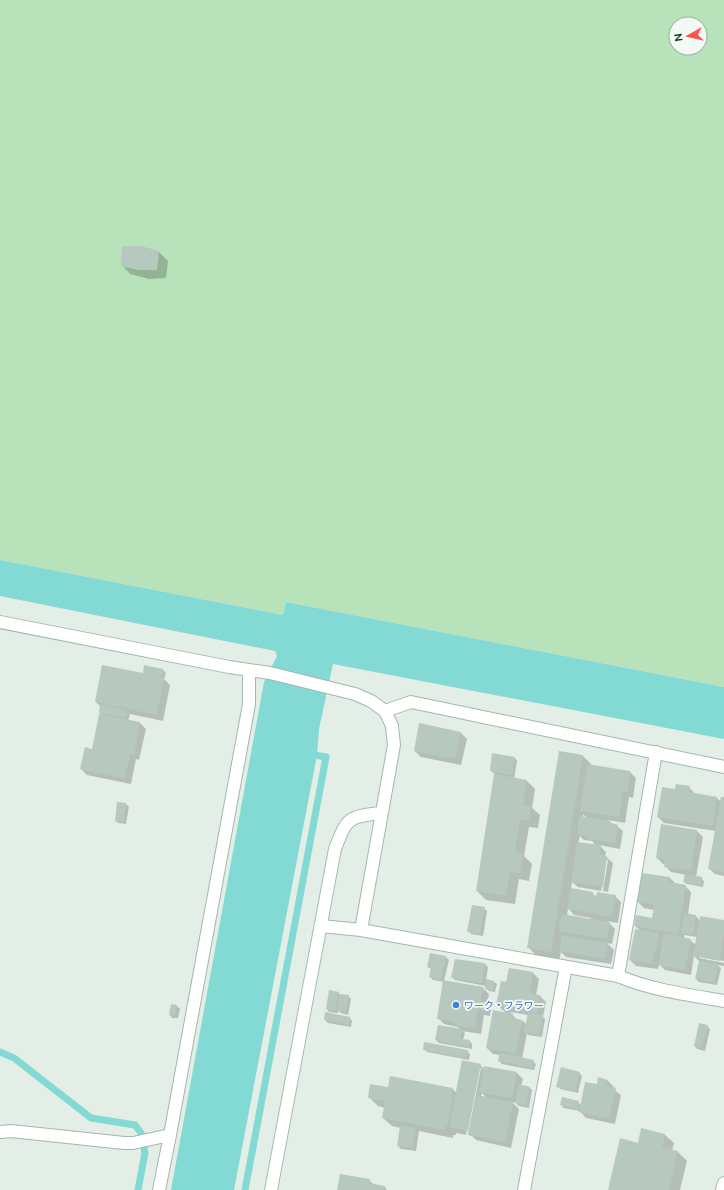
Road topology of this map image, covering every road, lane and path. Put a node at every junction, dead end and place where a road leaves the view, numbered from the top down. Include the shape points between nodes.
1 (0, 622) edge
2 (249, 670) junction
3 (385, 711) junction
4 (656, 752) junction
5 (724, 767) edge
6 (382, 813) junction
7 (320, 926) junction
8 (361, 930) junction
9 (566, 967) junction
10 (618, 976) junction
11 (724, 1001) edge
12 (0, 1132) edge
13 (170, 1135) junction
14 (724, 1183) edge
15 (159, 1190) edge
16 (271, 1190) edge
17 (524, 1190) edge
18 (722, 1190) edge

1 - 2 street
2 - 3 street via 355,694
2 - 13 street via 249,704
3 - 4 street via 411,702
3 - 6 street via 392,726 394,744
4 - 5 street
4 - 10 street
6 - 7 street via 361,815 351,819 343,827 335,850
6 - 8 street
7 - 8 street
7 - 16 street
8 - 9 street
9 - 10 street
9 - 17 street
10 - 11 street via 672,992
12 - 13 street via 133,1143
13 - 15 street
14 - 18 street

